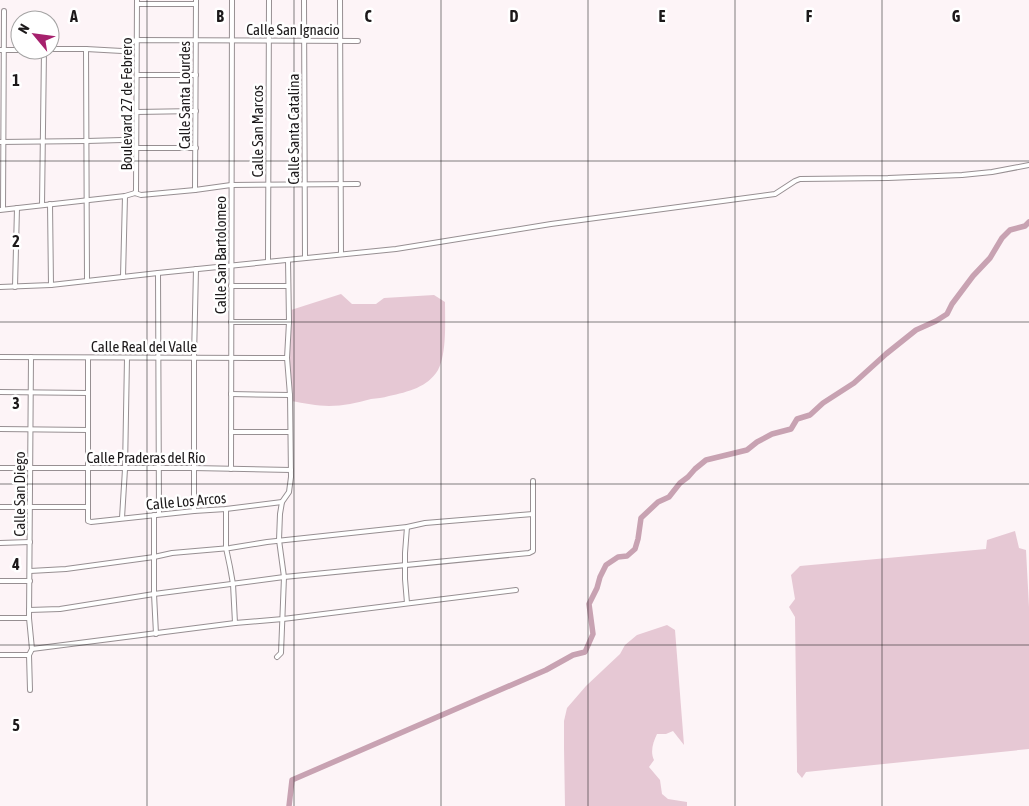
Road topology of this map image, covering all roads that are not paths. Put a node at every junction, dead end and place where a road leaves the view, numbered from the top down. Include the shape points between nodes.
1 (232, 0) edge
2 (269, 0) edge
3 (304, 0) edge
4 (340, 0) edge
5 (137, 2) edge
6 (196, 2) edge
7 (4, 11) dead end
8 (137, 40) junction
9 (196, 40) junction
10 (232, 40) junction
11 (269, 41) junction
12 (304, 41) junction
13 (340, 41) junction
14 (358, 41) dead end
15 (60, 49) edge
16 (86, 49) junction
17 (2, 50) edge
18 (44, 60) edge
19 (137, 75) junction
20 (196, 75) junction
21 (196, 110) junction
22 (137, 112) junction
23 (122, 140) dead end
24 (1, 142) edge
25 (43, 142) junction
26 (87, 142) junction
27 (136, 148) junction
28 (196, 148) junction
29 (1029, 166) edge
30 (305, 184) junction
31 (358, 184) dead end
32 (231, 185) junction
33 (268, 185) junction
34 (341, 185) junction
35 (195, 190) junction
36 (135, 193) junction
37 (125, 196) junction
38 (87, 200) junction
39 (50, 204) junction
40 (42, 205) junction
41 (17, 208) junction
42 (2, 210) edge
43 (341, 254) junction
44 (305, 258) junction
45 (288, 260) junction
46 (268, 261) junction
47 (231, 265) junction
48 (196, 269) junction
49 (158, 273) junction
50 (123, 277) junction
51 (87, 281) junction
52 (51, 285) junction
53 (15, 286) junction
54 (231, 286) junction
55 (288, 286) junction
56 (0, 287) edge
57 (231, 322) junction
58 (289, 322) junction
59 (0, 357) edge
60 (31, 357) junction
61 (194, 357) junction
62 (231, 357) junction
63 (88, 358) junction
64 (127, 358) junction
65 (159, 358) junction
66 (287, 358) junction
67 (0, 392) edge
68 (31, 392) junction
69 (88, 393) junction
70 (231, 394) junction
71 (290, 395) junction
72 (0, 429) edge
73 (31, 430) junction
74 (88, 430) junction
75 (231, 432) junction
76 (290, 432) junction
77 (0, 468) edge
78 (193, 468) junction
79 (30, 469) junction
80 (88, 469) junction
81 (125, 469) junction
82 (159, 469) junction
83 (231, 469) junction
84 (291, 470) junction
85 (533, 481) dead end
86 (282, 502) junction
87 (0, 507) edge
88 (30, 507) junction
89 (88, 507) junction
90 (226, 509) junction
91 (194, 511) junction
92 (533, 514) junction
93 (157, 515) junction
94 (122, 518) junction
95 (407, 527) junction
96 (279, 540) junction
97 (30, 542) junction
98 (0, 543) edge
99 (226, 548) junction
100 (154, 557) junction
101 (406, 565) junction
102 (30, 571) junction
103 (284, 577) junction
104 (0, 581) edge
105 (30, 581) junction
106 (233, 584) junction
107 (516, 590) dead end
108 (154, 594) junction
109 (407, 603) junction
110 (30, 610) junction
111 (0, 618) edge
112 (29, 618) junction
113 (282, 619) junction
114 (235, 623) junction
115 (156, 634) junction
116 (32, 649) junction
117 (0, 655) edge
118 (29, 655) junction
119 (277, 658) dead end
120 (30, 690) dead end

1 - 10 street, Calle San Bartolomeo
2 - 11 street, Calle San Marcos
3 - 12 street, Calle Santa Catalina
4 - 13 street
5 - 6 street
5 - 8 street, Boulevard 27 de Febrero
6 - 9 street, Calle Santa Lourdes
7 - 17 street
8 - 9 street, Calle San Ignacio
8 - 16 street via 122,51
8 - 19 street, Boulevard 27 de Febrero
9 - 10 street, Calle San Ignacio
9 - 20 street, Calle Santa Lourdes
10 - 11 street, Calle San Ignacio
10 - 32 street, Calle San Bartolomeo
11 - 12 street, Calle San Ignacio
11 - 33 street, Calle San Marcos
12 - 13 street, Calle San Ignacio
12 - 30 street, Calle Santa Catalina
13 - 14 street, Calle San Ignacio
13 - 34 street
15 - 16 street
16 - 26 street
17 - 24 street
18 - 25 street
19 - 20 street
19 - 22 street, Boulevard 27 de Febrero
20 - 21 street, Calle Santa Lourdes
21 - 22 street
21 - 28 street, Calle Santa Lourdes
22 - 27 street, Boulevard 27 de Febrero
23 - 26 street
24 - 25 street
24 - 42 street
25 - 26 street
25 - 40 street
26 - 38 street
27 - 28 street
27 - 36 street, Boulevard 27 de Febrero
28 - 35 street, Calle Santa Lourdes
29 - 43 street via 962,175 800,179 775,194 396,249
30 - 33 street
30 - 34 street
30 - 44 street, Calle Santa Catalina
31 - 34 street
32 - 33 street
32 - 35 street
32 - 47 street, Calle San Bartolomeo
33 - 46 street, Calle San Marcos
34 - 43 street
35 - 36 street via 141,196
36 - 37 street
37 - 38 street
37 - 50 street
38 - 39 street
38 - 51 street
39 - 40 street
39 - 52 street
40 - 41 street
41 - 42 street
41 - 53 street
43 - 44 street
44 - 45 street
45 - 46 street
45 - 55 street
46 - 47 street
47 - 48 street
47 - 54 street, Calle San Bartolomeo
48 - 49 street
48 - 61 street
49 - 50 street
49 - 65 street
50 - 51 street
51 - 52 street
52 - 53 street
53 - 56 street
54 - 55 street
54 - 57 street, Calle San Bartolomeo
55 - 58 street
57 - 58 street
57 - 62 street, Calle San Bartolomeo
58 - 66 street
59 - 60 street, Calle Real del Valle
60 - 63 street, Calle Real del Valle
60 - 68 street, Calle San Diego
61 - 62 street, Calle Real del Valle
61 - 65 street, Calle Real del Valle
61 - 78 street
62 - 66 street, Calle Real del Valle
62 - 70 street, Calle San Bartolomeo
63 - 64 street, Calle Real del Valle
63 - 69 street
64 - 65 street, Calle Real del Valle
64 - 81 street
65 - 82 street
66 - 71 street
67 - 68 street
68 - 69 street
68 - 73 street, Calle San Diego
69 - 74 street
70 - 71 street
70 - 75 street, Calle San Bartolomeo
71 - 76 street
72 - 73 street
73 - 74 street
73 - 79 street, Calle San Diego
74 - 80 street
75 - 76 street
75 - 83 street, Calle San Bartolomeo
76 - 84 street
77 - 79 street, Calle Praderas del Río
78 - 82 street, Calle Praderas del Río
78 - 83 street, Calle Praderas del Río
78 - 91 street
79 - 80 street, Calle Praderas del Río
79 - 88 street, Calle San Diego
80 - 81 street, Calle Praderas del Río
80 - 89 street
81 - 82 street, Calle Praderas del Río
81 - 94 street
82 - 93 street
83 - 84 street, Calle Praderas del Río
84 - 86 street via 290,492
85 - 92 street
86 - 90 street, Calle Los Arcos
86 - 96 street
87 - 88 street
88 - 89 street
88 - 97 street, Calle San Diego
89 - 94 street, Calle Los Arcos via 90,521
90 - 91 street, Calle Los Arcos
90 - 99 street
91 - 93 street, Calle Los Arcos
92 - 95 street
92 - 101 street via 533,551 529,554
93 - 94 street, Calle Los Arcos
93 - 100 street
95 - 96 street
95 - 101 street
96 - 99 street
96 - 103 street
97 - 98 street
97 - 102 street, Calle San Diego
99 - 100 street
99 - 106 street
100 - 102 street
100 - 108 street
101 - 103 street
101 - 109 street
102 - 105 street, Calle San Diego
103 - 106 street
103 - 113 street
104 - 105 street
105 - 110 street, Calle San Diego
106 - 108 street
106 - 114 street
107 - 109 street
108 - 110 street via 60,609
108 - 115 street
109 - 113 street
110 - 112 street, Calle San Diego
111 - 112 street
112 - 116 street, Calle San Diego
113 - 114 street
113 - 119 street via 281,653
114 - 115 street
115 - 116 street
116 - 118 street
117 - 118 street
118 - 120 street

